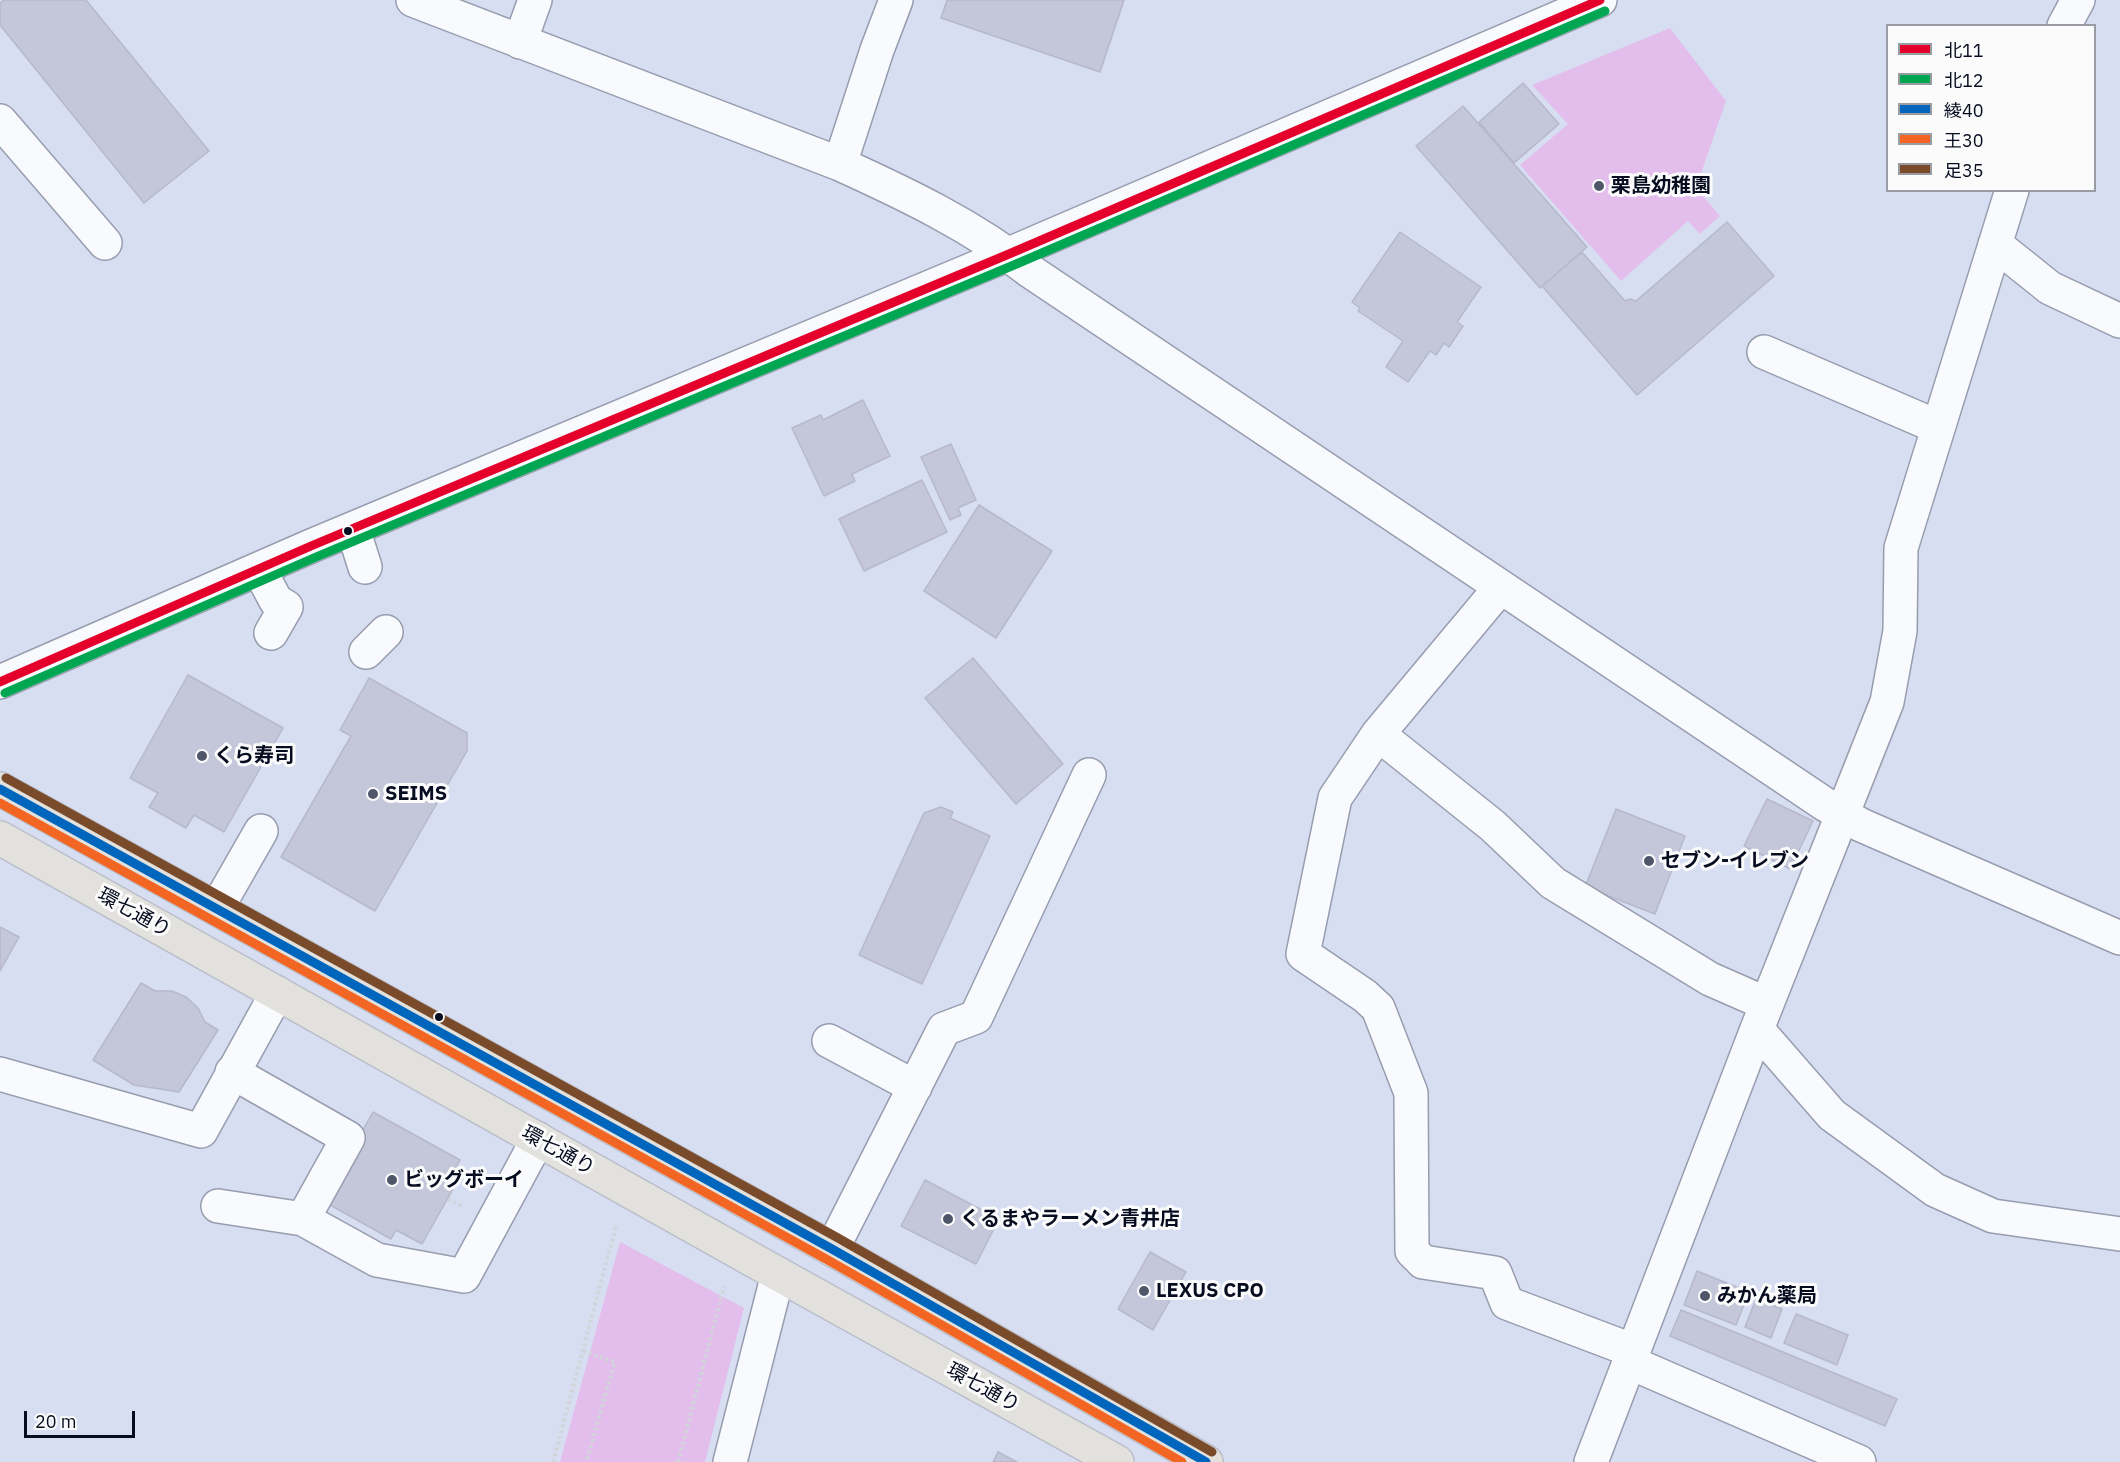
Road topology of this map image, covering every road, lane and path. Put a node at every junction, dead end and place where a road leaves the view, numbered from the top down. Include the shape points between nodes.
1 (414, 0) edge
2 (536, 0) edge
3 (896, 0) edge
4 (1600, 0) edge
5 (2078, 0) edge
6 (2065, 24) edge
7 (520, 42) junction
8 (0, 121) edge
9 (840, 164) junction
10 (2011, 192) edge
11 (105, 243) dead end
12 (1995, 244) junction
13 (1009, 254) junction
14 (2120, 321) edge
15 (1764, 352) dead end
16 (1938, 427) junction
17 (352, 529) junction
18 (364, 567) dead end
19 (259, 569) junction
20 (1500, 588) junction
21 (272, 633) dead end
22 (0, 682) edge
23 (1378, 734) junction
24 (1089, 775) dead end
25 (0, 789) edge
26 (1841, 814) junction
27 (261, 831) dead end
28 (0, 838) edge
29 (217, 908) junction
30 (2120, 938) edge
31 (277, 993) junction
32 (1762, 1016) junction
33 (829, 1041) dead end
34 (232, 1072) junction
35 (0, 1074) edge
36 (915, 1087) junction
37 (538, 1139) junction
38 (218, 1206) dead end
39 (303, 1219) junction
40 (616, 1226) dead end
41 (2120, 1234) edge
42 (832, 1249) junction
43 (778, 1274) junction
44 (724, 1287) dead end
45 (583, 1351) junction
46 (1631, 1357) junction
47 (553, 1462) edge
48 (586, 1462) edge
49 (678, 1462) edge
50 (730, 1462) edge
51 (1117, 1462) edge
52 (1206, 1462) edge
53 (1592, 1462) edge
54 (1859, 1462) edge

1 - 7 street
2 - 7 street
3 - 9 street
4 - 13 street
5 - 6 street
7 - 9 street
8 - 11 street
9 - 13 street via 986,238
10 - 12 street
12 - 14 street via 2050,288
12 - 16 street
13 - 17 street
13 - 20 street
15 - 16 street
16 - 26 street via 1901,548 1900,631 1887,702
17 - 18 street
17 - 19 street
19 - 21 street via 276,601 286,607
19 - 22 street
20 - 23 street
20 - 26 street
23 - 32 street via 1492,826 1553,883 1710,978
23 - 46 street via 1335,798 1303,954 1378,1008 1411,1093 1412,1251 1423,1262 1495,1273 1507,1304
24 - 36 street via 976,1017 944,1029
25 - 29 main road
26 - 30 street
26 - 32 street
27 - 29 street
28 - 31 main road, 環七通り
29 - 42 main road
31 - 34 street
31 - 37 main road, 環七通り
32 - 41 street via 1832,1115 1935,1190 1993,1216
32 - 46 street
33 - 36 street
34 - 35 street via 201,1131
34 - 39 street via 348,1138
36 - 42 street
37 - 39 street via 464,1276 377,1260
37 - 43 main road, 環七通り
38 - 39 street
40 - 45 path
42 - 52 main road
43 - 50 street
43 - 51 main road, 環七通り
44 - 49 path
45 - 47 path
45 - 48 path via 615,1362
46 - 53 street
46 - 54 street

